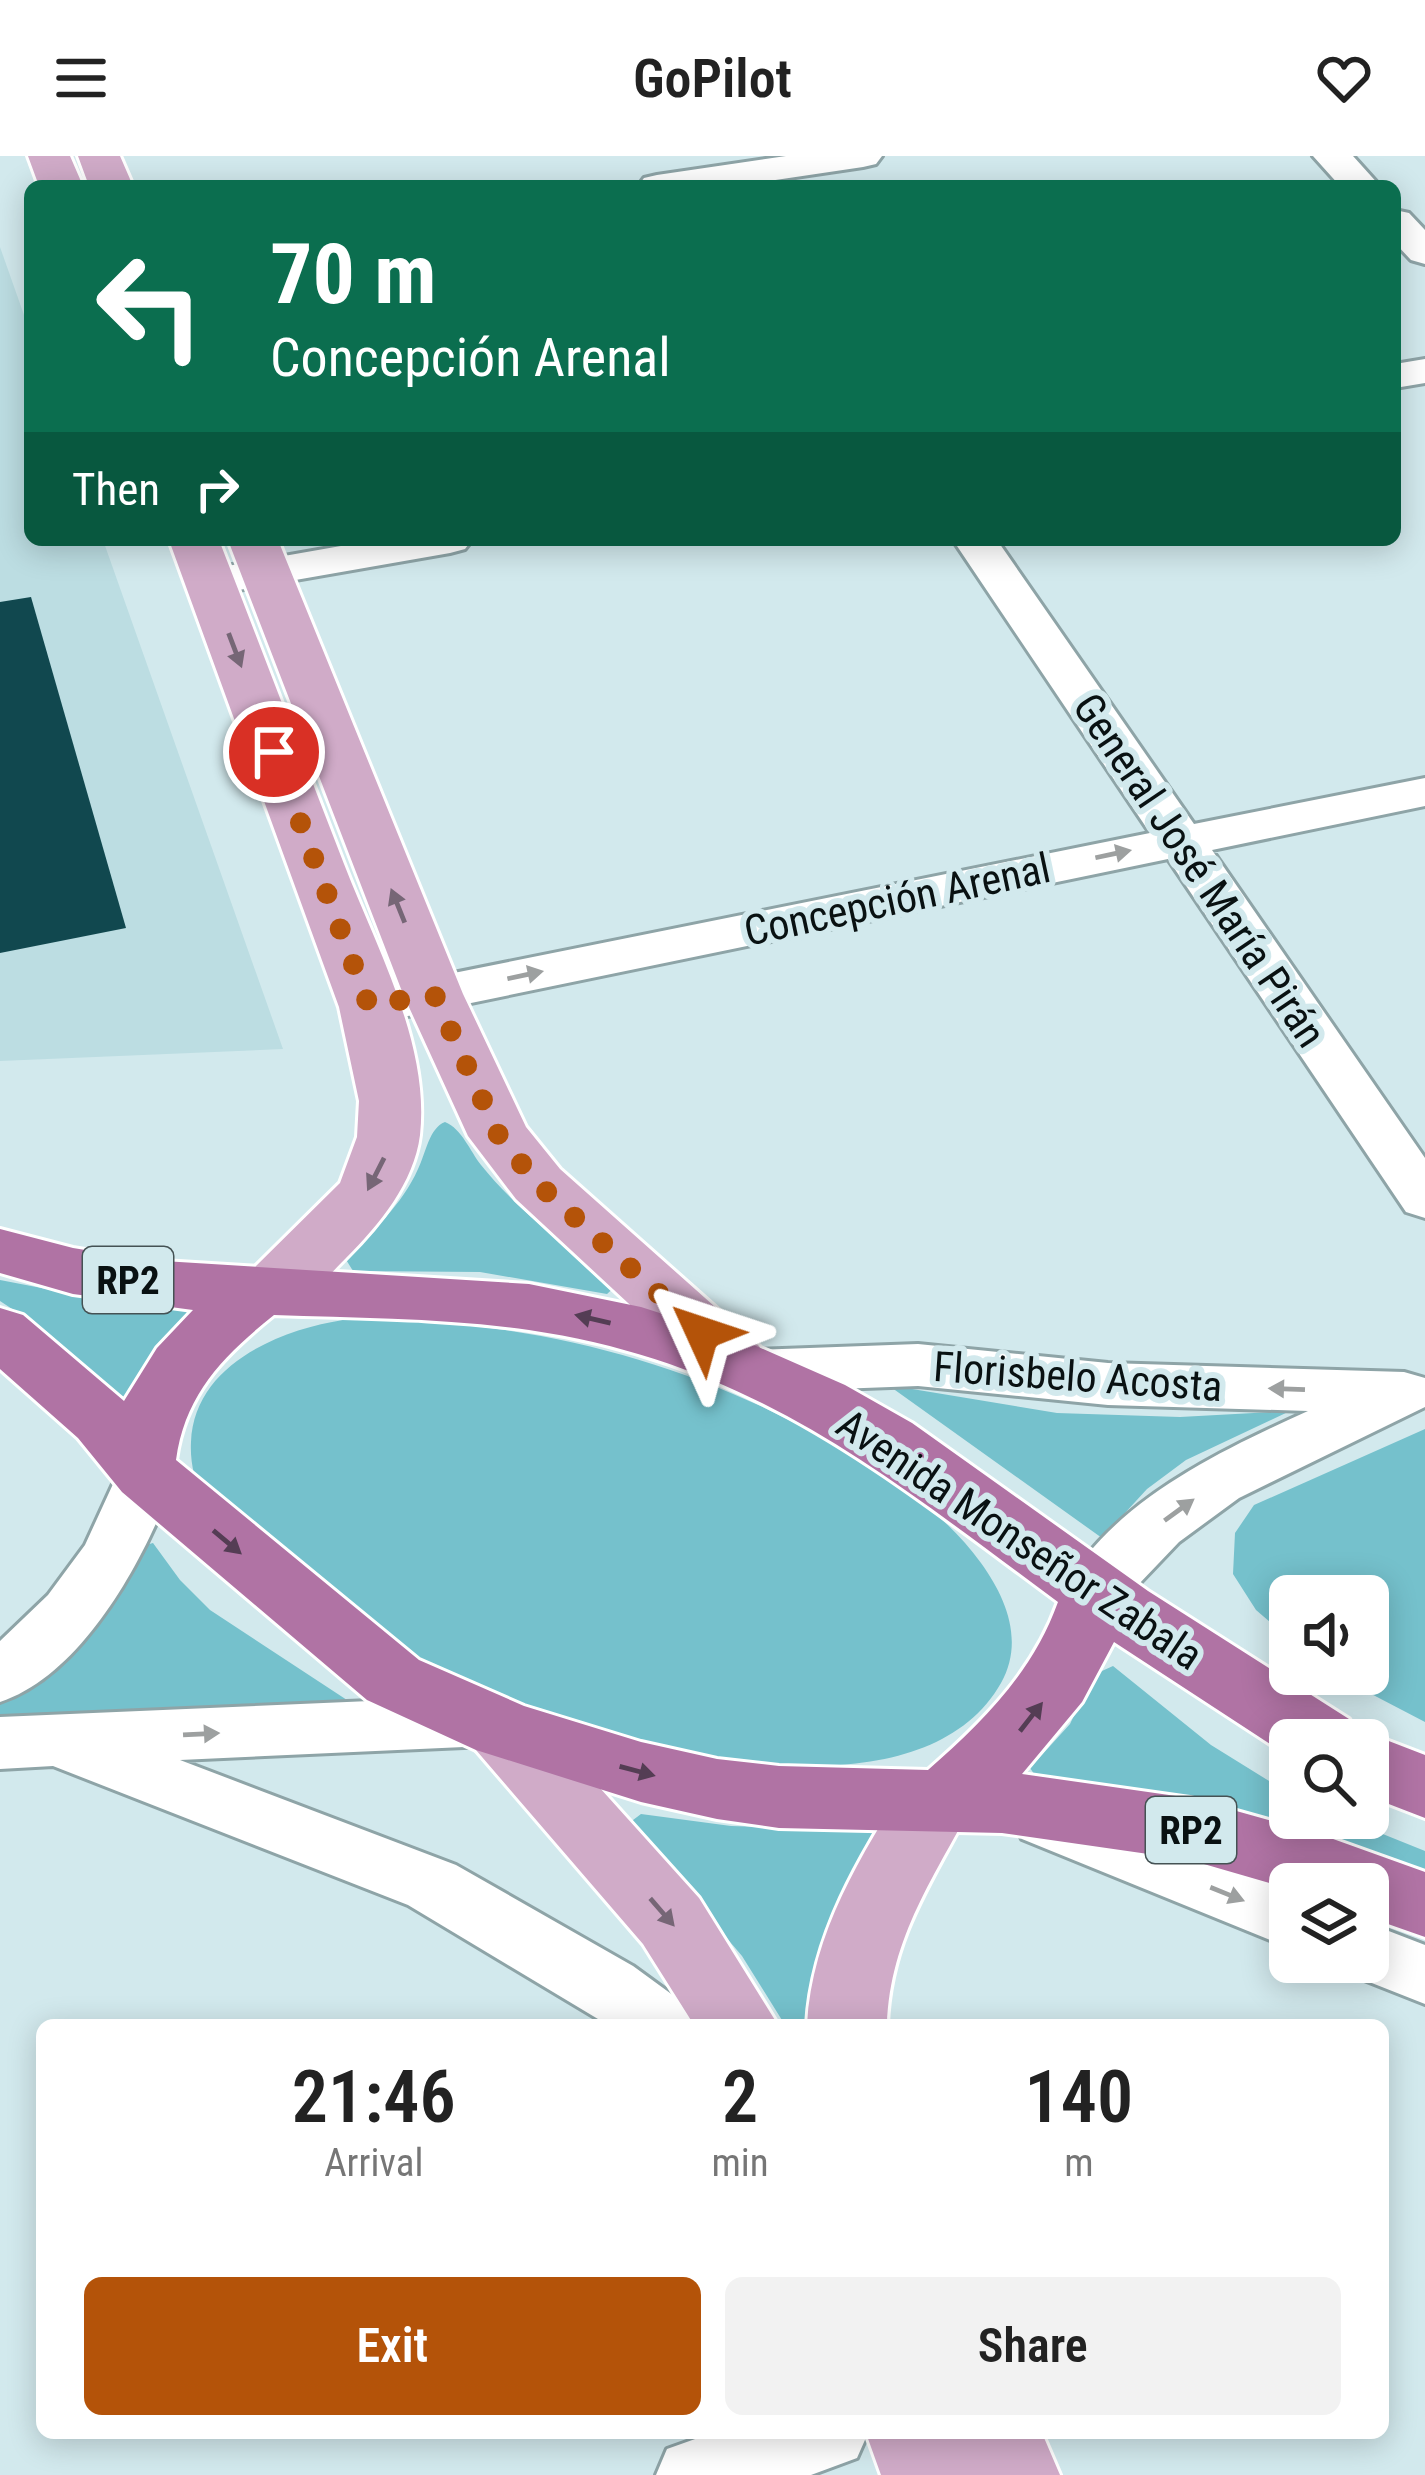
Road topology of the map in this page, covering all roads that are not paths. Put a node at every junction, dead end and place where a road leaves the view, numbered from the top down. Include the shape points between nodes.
1 (862, 156) edge
2 (1332, 156) edge
3 (723, 173) edge
4 (687, 180) edge
5 (1355, 180) edge
6 (1401, 227) edge
7 (1425, 252) edge
8 (381, 546) edge
9 (979, 546) edge
10 (231, 559) edge
11 (1425, 792) edge
12 (1180, 840) junction
13 (434, 994) junction
14 (369, 1006) junction
15 (1425, 1199) edge
16 (0, 1251) edge
17 (266, 1291) junction
18 (0, 1332) edge
19 (744, 1367) junction
20 (1414, 1390) edge
21 (144, 1469) junction
22 (1096, 1592) junction
23 (0, 1677) edge
24 (1291, 1719) edge
25 (494, 1725) junction
26 (29, 1742) edge
27 (1389, 1772) edge
28 (1425, 1788) edge
29 (962, 1800) junction
30 (1425, 1905) edge
31 (1269, 1912) edge
32 (1389, 1960) edge
33 (1425, 1975) edge
34 (653, 2019) edge
35 (735, 2019) edge
36 (847, 2019) edge
37 (811, 2439) edge
38 (912, 2439) edge
39 (1000, 2439) edge
40 (694, 2475) edge
41 (926, 2475) edge
42 (1015, 2475) edge

1 - 3 street
2 - 5 street
3 - 4 street
6 - 7 street
8 - 10 street
9 - 12 street, General José María Pirán
13 -> 10 main road
10 -> 14 main road
11 - 12 street, Concepción Arenal
13 -> 12 street, Concepción Arenal
12 - 15 street, General José María Pirán
13 - 14 street, Concepción Arenal
13 - 19 main road via 482,1105 538,1184
14 -> 17 main road via 386,1061 390,1143 350,1215
16 - 17 highway, Avenida Monseñor Zabala / RP2 via 93,1275
19 -> 17 highway, Avenida Monseñor Zabala / RP2 via 544,1308 408,1293
17 - 21 highway, RP2 via 202,1338 165,1383 143,1433
18 - 21 highway, RP2 via 57,1377
20 -> 19 street, Florisbelo Acosta via 1108,1384 918,1365
19 - 22 highway, Avenida Monseñor Zabala / RP2 via 887,1440
22 -> 20 street, Florisbelo Acosta via 1167,1517 1199,1496
21 - 23 street via 96,1581
21 -> 25 highway, RP2 via 393,1680
22 - 24 highway, Avenida Monseñor Zabala / RP2
29 -> 22 highway via 1026,1726 1087,1625
26 -> 25 street
25 -> 29 highway, RP2 via 717,1790
25 -> 35 main road via 671,1921
26 - 34 street via 432,1886
27 - 28 highway
29 - 30 highway, RP2 via 1190,1829
29 -> 31 street
29 - 36 main road via 900,1858 852,1964
32 - 33 street
37 - 40 street
38 - 41 main road
39 - 42 main road

